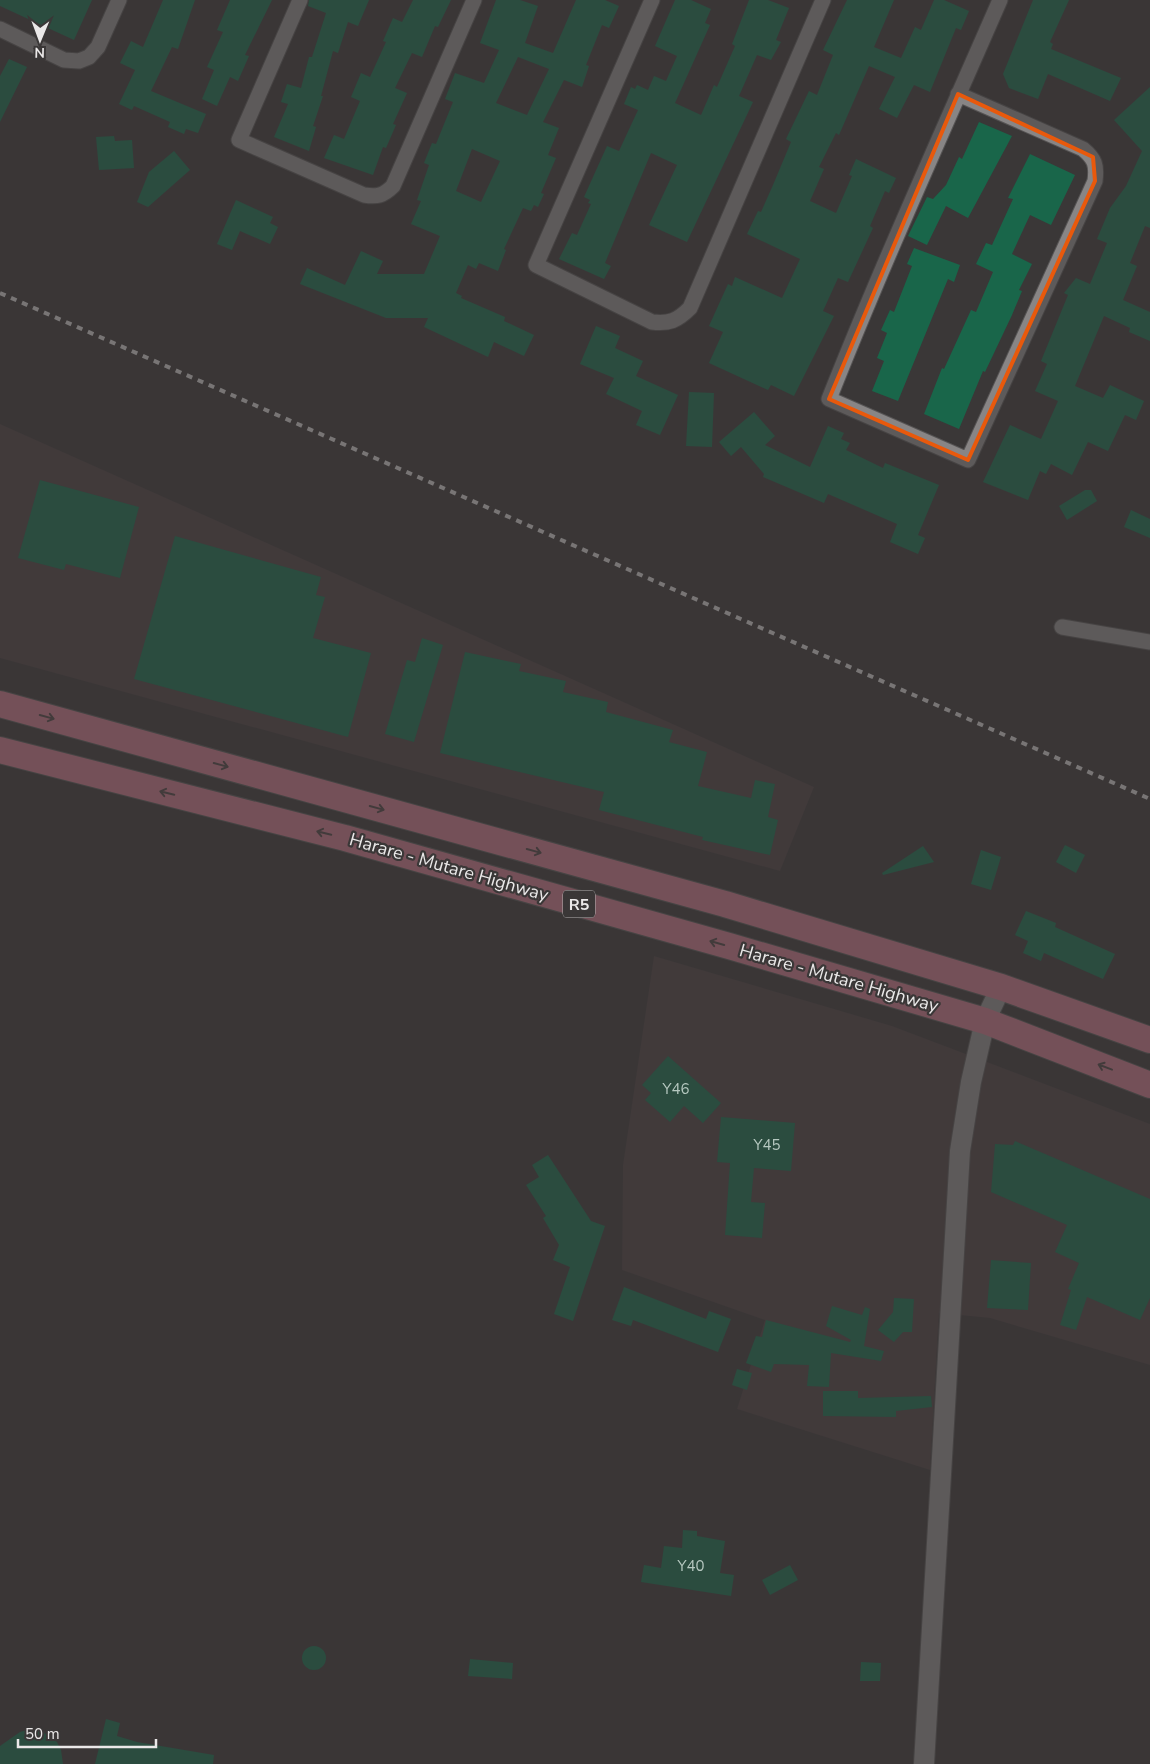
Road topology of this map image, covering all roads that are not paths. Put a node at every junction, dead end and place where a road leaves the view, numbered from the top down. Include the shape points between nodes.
1 (120, 0) edge
2 (300, 0) edge
3 (474, 0) edge
4 (652, 0) edge
5 (823, 0) edge
6 (1000, 0) edge
7 (0, 29) edge
8 (958, 94) junction
9 (1062, 627) dead end
10 (1150, 642) edge
11 (0, 704) edge
12 (0, 750) edge
13 (1001, 987) junction
14 (985, 1021) junction
15 (1150, 1040) edge
16 (1150, 1085) edge
17 (924, 1764) edge

1 - 7 street via 98,47 89,57 79,61 64,60
2 - 3 street via 239,140 364,195 376,196 385,194 393,186
4 - 5 street via 536,265 652,322 667,324 679,320 690,308
6 - 8 street
8 - 8 street via 829,399 968,460 1095,181 1097,169 1093,158 1083,149
9 - 10 street
11 -> 13 highway, Harare - Mutare Highway / R5 via 725,904
14 -> 12 highway, Harare - Mutare Highway / R5 via 354,841
13 - 14 street
13 - 15 highway, Harare - Mutare Highway / R5
16 -> 14 highway, Harare - Mutare Highway / R5
14 - 17 street via 960,1151

